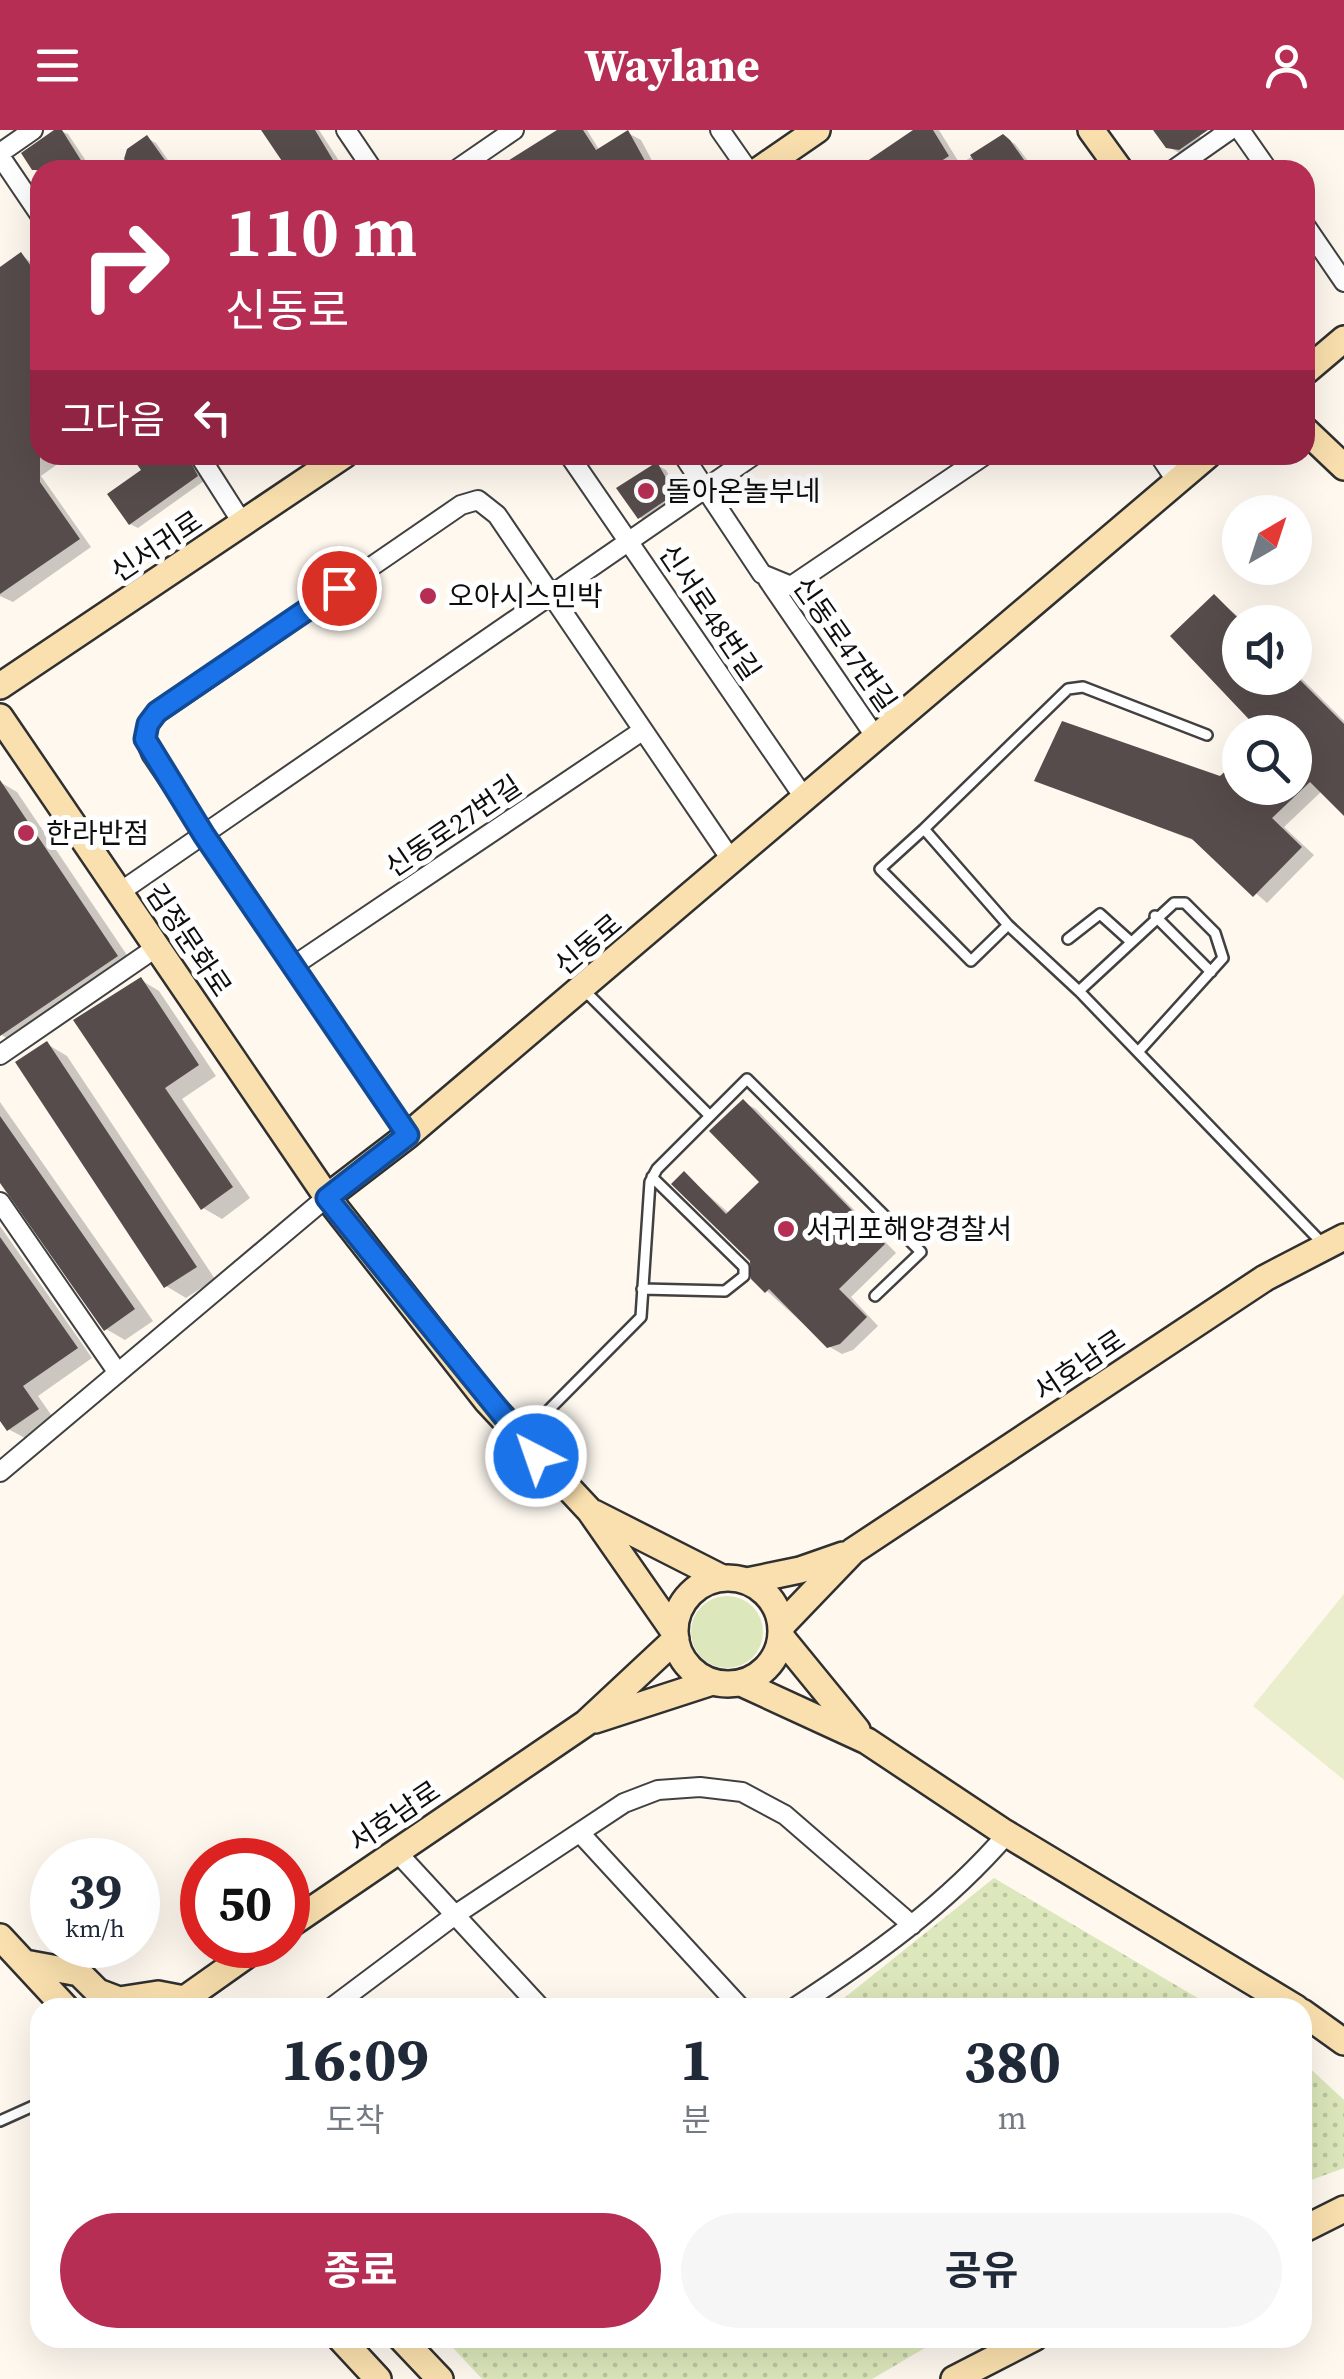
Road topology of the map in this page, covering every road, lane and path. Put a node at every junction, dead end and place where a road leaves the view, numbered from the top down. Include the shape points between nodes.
1 (33, 130) edge
2 (346, 130) edge
3 (514, 130) edge
4 (720, 130) edge
5 (817, 130) edge
6 (1091, 130) edge
7 (1230, 130) edge
8 (1240, 130) edge
9 (0, 154) edge
10 (366, 160) edge
11 (470, 160) edge
12 (741, 160) edge
13 (774, 160) edge
14 (1113, 160) edge
15 (1188, 160) edge
16 (1261, 160) edge
17 (30, 200) edge
18 (1315, 240) edge
19 (1344, 282) edge
20 (1344, 339) edge
21 (1315, 364) edge
22 (1315, 439) edge
23 (206, 465) edge
24 (329, 465) edge
25 (576, 465) edge
26 (689, 465) edge
27 (739, 465) edge
28 (970, 465) edge
29 (1166, 465) edge
30 (1197, 465) edge
31 (1344, 467) edge
32 (1177, 482) junction
33 (704, 489) junction
34 (243, 524) junction
35 (628, 541) junction
36 (768, 580) junction
37 (549, 596) junction
38 (0, 686) edge
39 (0, 717) edge
40 (642, 731) junction
41 (1207, 736) dead end
42 (877, 739) junction
43 (806, 800) junction
44 (924, 828) junction
45 (204, 835) junction
46 (732, 861) junction
47 (120, 892) junction
48 (1156, 916) junction
49 (1008, 925) junction
50 (1068, 938) dead end
51 (1130, 941) junction
52 (157, 947) junction
53 (293, 966) junction
54 (1210, 972) junction
55 (582, 988) junction
56 (1079, 991) junction
57 (1138, 1052) junction
58 (0, 1055) edge
59 (709, 1115) junction
60 (408, 1135) junction
61 (652, 1177) junction
62 (327, 1198) junction
63 (0, 1202) edge
64 (1335, 1242) edge
65 (642, 1289) junction
66 (875, 1296) dead end
67 (118, 1373) junction
68 (520, 1438) junction
69 (0, 1472) edge
70 (590, 1511) junction
71 (853, 1551) junction
72 (735, 1580) junction
73 (781, 1631) junction
74 (675, 1636) junction
75 (712, 1682) junction
76 (741, 1683) junction
77 (586, 1723) junction
78 (866, 1741) junction
79 (581, 1834) junction
80 (1007, 1834) junction
81 (395, 1850) junction
82 (310, 1910) edge
83 (455, 1915) junction
84 (912, 1925) junction
85 (0, 1937) edge
86 (24, 1963) junction
87 (230, 1968) edge
88 (57, 1998) edge
89 (113, 1998) edge
90 (131, 1998) edge
91 (166, 1998) edge
92 (189, 1998) edge
93 (344, 1998) edge
94 (533, 1998) edge
95 (732, 1998) edge
96 (808, 1998) edge
97 (1280, 1998) edge
98 (1312, 2019) edge
99 (1344, 2042) edge
100 (30, 2107) edge
101 (0, 2120) edge
102 (1344, 2209) edge
103 (1344, 2222) edge
104 (1312, 2225) edge
105 (1312, 2228) edge
106 (349, 2348) edge
107 (411, 2348) edge
108 (1014, 2348) edge
109 (378, 2379) edge
110 (440, 2379) edge
111 (954, 2379) edge

1 - 9 street
2 - 10 street
3 - 11 street
4 - 12 street
5 - 13 street
6 - 14 street
7 - 15 street
8 - 16 street
9 - 17 street
18 - 19 street
20 - 21 street
22 - 31 street
23 - 34 street
24 - 34 street, 신서귀로
25 - 35 street, 신서로48번길
26 - 33 street, 신동로47번길
27 - 33 street
28 - 36 street, 신동로47번길 via 791,586
29 - 32 street
30 - 32 street, 신동로
32 - 42 street, 신동로
33 - 35 street
33 - 36 street, 신동로47번길
34 - 38 street, 신서귀로
35 - 37 street
35 - 43 street, 신서로48번길
36 - 42 street, 신동로47번길
37 - 40 street
37 - 45 street
37 - 45 street via 497,515 470,500 157,712 145,739
39 - 47 street, 김정문화로
40 - 46 street
40 - 53 street, 신동로27번길
41 - 44 lane via 1082,687 1068,689
42 - 43 street, 신동로
43 - 46 street, 신동로
44 - 49 lane
44 - 49 lane via 880,868 971,961
45 - 47 street
45 - 53 street
46 - 55 street, 신동로
47 - 52 street, 김정문화로
48 - 51 lane
48 - 54 lane
48 - 54 lane via 1174,903 1185,904 1215,933 1224,958
49 - 56 lane
50 - 51 lane via 1100,914
51 - 56 lane
52 - 58 street
52 - 62 street, 김정문화로
53 - 60 street
54 - 57 lane
55 - 59 lane
55 - 60 street, 신동로
56 - 57 lane
57 - 64 lane
59 - 61 lane
59 - 66 lane via 747,1079 921,1252
60 - 62 street, 신동로
61 - 65 lane
61 - 65 lane via 744,1267 744,1276 726,1291
62 - 67 street, 신동로
62 - 68 street
63 - 67 street
64 - 71 street, 서호남로 via 1265,1278
65 - 68 lane via 640,1318
67 - 69 street, 신동로
68 - 70 street
70 - 72 street
70 - 74 street
71 - 72 street via 800,1570
71 - 73 street
72 - 73 street via 770,1599
72 - 74 street via 702,1584 688,1596
73 - 76 street via 766,1668
73 - 78 street
74 - 75 street via 688,1666
74 - 77 street
75 - 76 street
75 - 77 street
76 - 78 street
77 - 81 street, 서호남로
78 - 80 street
79 - 83 street
79 - 84 street via 624,1803 658,1790 742,1792 785,1815
79 - 95 street
80 - 84 street
80 - 97 street
81 - 82 street, 서호남로
81 - 83 street
83 - 93 street
83 - 94 street
84 - 96 street
85 - 86 street
86 - 88 street
86 - 89 street via 79,1973
87 - 92 street
90 - 91 street
98 - 99 street
100 - 101 lane
102 - 104 street
103 - 105 street
106 - 109 street
107 - 110 street
108 - 111 street

